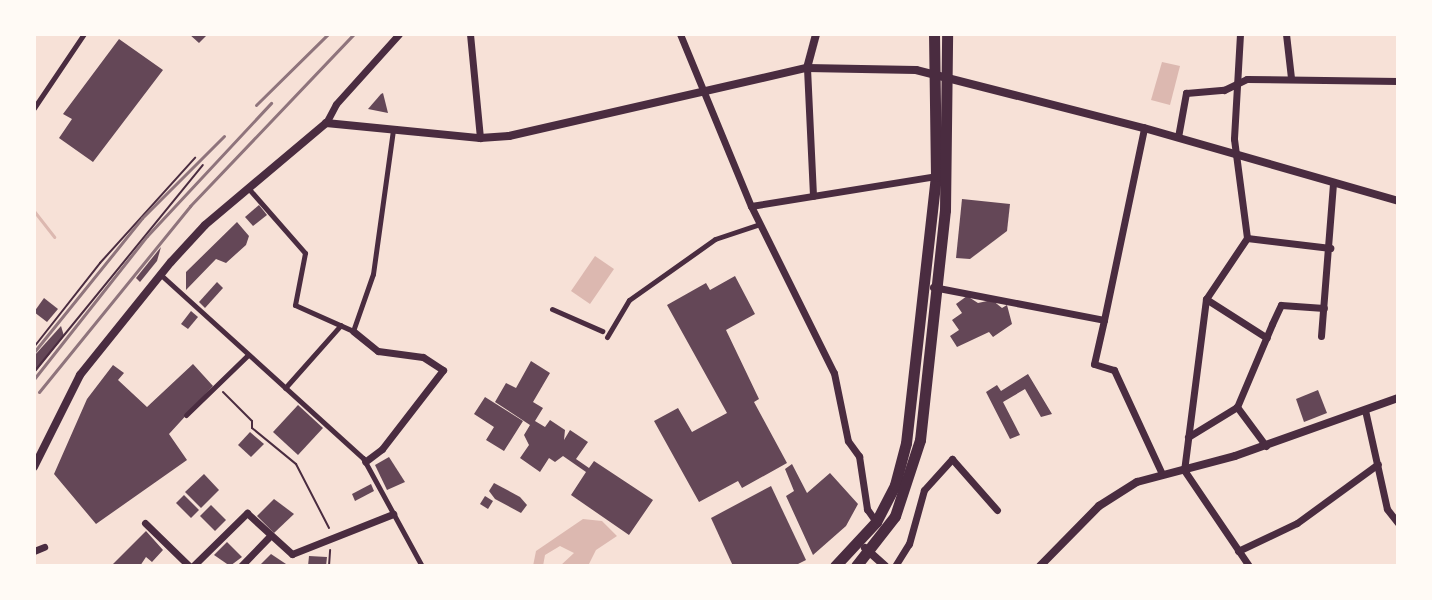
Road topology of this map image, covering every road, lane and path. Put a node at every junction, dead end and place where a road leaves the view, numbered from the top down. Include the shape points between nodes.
1 (84, 34) edge
2 (399, 34) edge
3 (470, 34) edge
4 (680, 34) edge
5 (816, 34) edge
6 (934, 34) edge
7 (947, 34) edge
8 (1240, 34) edge
9 (1286, 34) edge
10 (807, 68) junction
11 (935, 72) junction
12 (949, 75) junction
13 (1291, 78) junction
14 (1240, 81) junction
15 (1398, 81) edge
16 (702, 89) junction
17 (34, 108) edge
18 (326, 123) junction
19 (1144, 128) junction
20 (393, 129) junction
21 (1178, 137) junction
22 (480, 138) junction
23 (1235, 154) junction
24 (195, 158) dead end
25 (203, 165) dead end
26 (936, 176) junction
27 (1333, 182) junction
28 (249, 189) junction
29 (813, 196) junction
30 (1398, 201) edge
31 (751, 206) junction
32 (760, 224) junction
33 (1247, 238) junction
34 (1330, 248) junction
35 (161, 275) junction
36 (923, 286) junction
37 (936, 288) junction
38 (1206, 299) junction
39 (1324, 308) junction
40 (552, 309) dead end
41 (1104, 320) junction
42 (341, 325) junction
43 (353, 331) junction
44 (1321, 336) dead end
45 (1267, 338) junction
46 (34, 347) edge
47 (248, 355) junction
48 (34, 372) edge
49 (216, 386) junction
50 (285, 388) junction
51 (1398, 398) edge
52 (1237, 407) junction
53 (1365, 410) junction
54 (186, 415) dead end
55 (1188, 437) junction
56 (1266, 446) junction
57 (365, 462) junction
58 (1378, 464) junction
59 (34, 467) edge
60 (1184, 470) junction
61 (1162, 474) junction
62 (997, 510) dead end
63 (393, 514) junction
64 (876, 522) junction
65 (145, 523) dead end
66 (1398, 523) edge
67 (270, 536) junction
68 (330, 539) junction
69 (861, 543) junction
70 (44, 547) dead end
71 (34, 551) edge
72 (1238, 551) junction
73 (870, 553) junction
74 (191, 566) edge
75 (241, 566) edge
76 (329, 566) edge
77 (422, 566) edge
78 (835, 566) edge
79 (856, 566) edge
80 (885, 566) edge
81 (895, 566) edge
82 (1040, 566) edge
83 (1249, 566) edge

1 - 17 street
2 - 18 street via 341,97
3 - 22 street
4 - 16 street
5 - 10 street
6 - 11 main road
7 - 12 main road
8 - 14 street
9 - 13 street
10 - 11 street
10 - 16 street
10 - 29 street
11 - 12 street
11 - 26 main road
12 - 19 street
12 - 37 main road
13 - 14 street
13 - 15 street
14 - 21 street via 1224,90 1186,93
14 - 23 street
16 - 22 street via 509,136
16 - 31 street
18 - 20 street
18 - 28 street
19 - 21 street
19 - 41 street
20 - 22 street
20 - 43 street via 373,274
21 - 23 street
23 - 27 street
23 - 33 street
24 - 46 path via 100,263
25 - 48 path
26 - 29 street
26 - 36 main road
27 - 30 street
27 - 34 street
28 - 35 street via 205,225
28 - 42 street via 305,253 295,305
29 - 31 street
31 - 32 street
32 - 40 street via 715,239 629,300 604,334
32 - 64 street via 834,373 848,441 859,456 867,509
33 - 34 street
33 - 38 street
34 - 39 street
35 - 47 street
35 - 59 street via 80,375
36 - 37 street
36 - 64 main road via 906,443 895,485
37 - 41 street
37 - 73 main road via 917,451 895,516
38 - 45 street
38 - 55 street
39 - 44 street
39 - 45 street via 1281,305
41 - 61 street via 1094,364 1114,370
42 - 43 street
42 - 50 street
43 - 57 street via 378,351 423,357 443,370 382,449
45 - 52 street
47 - 49 street
47 - 50 street
49 - 54 street
49 - 68 path via 252,421 252,428 296,464 327,520
50 - 57 street
51 - 53 street
52 - 55 street
52 - 56 street
53 - 56 street
53 - 58 street
55 - 60 street
56 - 60 street
57 - 63 street
58 - 66 street via 1387,509
58 - 72 street via 1297,523
60 - 61 street
60 - 72 street
61 - 82 street via 1137,482 1099,506
62 - 81 street via 952,459 924,490 909,544
63 - 68 street
63 - 77 street
64 - 69 main road
65 - 74 street
67 - 68 street via 292,554
67 - 74 street via 247,513
67 - 75 street
68 - 76 path
69 - 73 street
69 - 78 main road
70 - 71 street
72 - 83 street
73 - 79 main road
73 - 80 street

